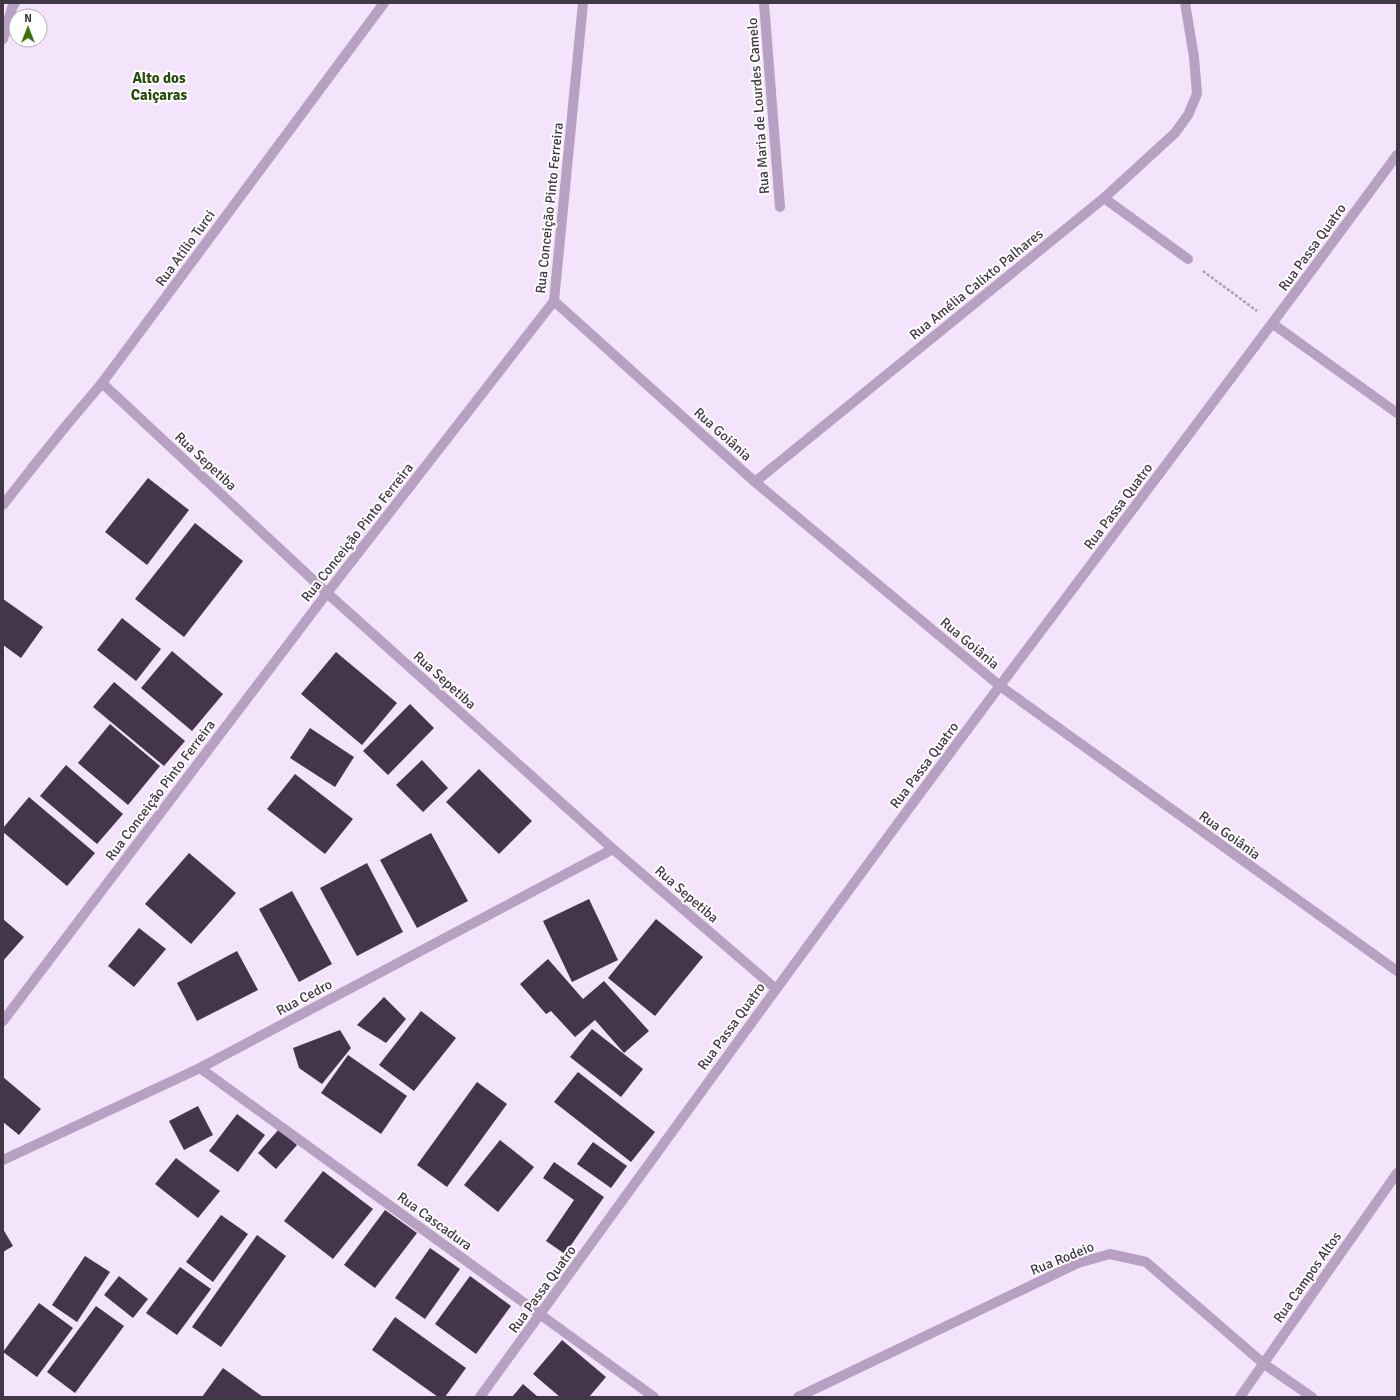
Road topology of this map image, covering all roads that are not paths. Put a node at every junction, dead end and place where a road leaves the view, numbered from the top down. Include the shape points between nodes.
1 (384, 3) edge
2 (583, 3) edge
3 (764, 3) edge
4 (1185, 3) edge
5 (10, 5) edge
6 (3, 39) edge
7 (1397, 155) edge
8 (1104, 198) junction
9 (780, 207) dead end
10 (1188, 259) road end
11 (554, 301) junction
12 (1273, 324) junction
13 (102, 383) junction
14 (1397, 413) edge
15 (755, 482) junction
16 (3, 505) edge
17 (327, 593) junction
18 (1000, 686) junction
19 (613, 849) junction
20 (1397, 971) edge
21 (776, 989) junction
22 (3, 1021) edge
23 (200, 1068) junction
24 (3, 1160) edge
25 (1397, 1173) edge
26 (540, 1314) junction
27 (1264, 1364) junction
28 (480, 1397) edge
29 (654, 1397) edge
30 (798, 1397) edge
31 (1240, 1397) edge
32 (1312, 1397) edge

1 - 13 street, Rua Atílio Turci
2 - 11 street, Rua Conceição Pinto Ferreira
3 - 9 street, Rua Maria de Lourdes Camelo
4 - 8 street, Rua Amélia Calixto Palhares via 1197,94 1188,115 1175,133
5 - 6 street
7 - 12 street, Rua Passa Quatro
8 - 10 street
8 - 15 street, Rua Amélia Calixto Palhares
11 - 15 street, Rua Goiânia
11 - 17 street, Rua Conceição Pinto Ferreira
12 - 14 street
12 - 18 street, Rua Passa Quatro
13 - 16 street, Rua Atílio Turci
13 - 17 street, Rua Sepetiba
15 - 18 street, Rua Goiânia
17 - 19 street, Rua Sepetiba
17 - 22 street, Rua Conceição Pinto Ferreira
18 - 20 street, Rua Goiânia
18 - 21 street, Rua Passa Quatro
19 - 21 street, Rua Sepetiba
19 - 23 street, Rua Cedro
21 - 26 street, Rua Passa Quatro
23 - 24 street, Rua Cedro
23 - 26 street, Rua Cascadura
25 - 27 street, Rua Campos Altos
26 - 28 street, Rua Passa Quatro
26 - 29 street, Rua Cascadura
27 - 30 street, Rua Rodeio via 1146,1262 1110,1254 1078,1263
27 - 31 street, Rua Campos Altos
27 - 32 street, Rua Rodeio

